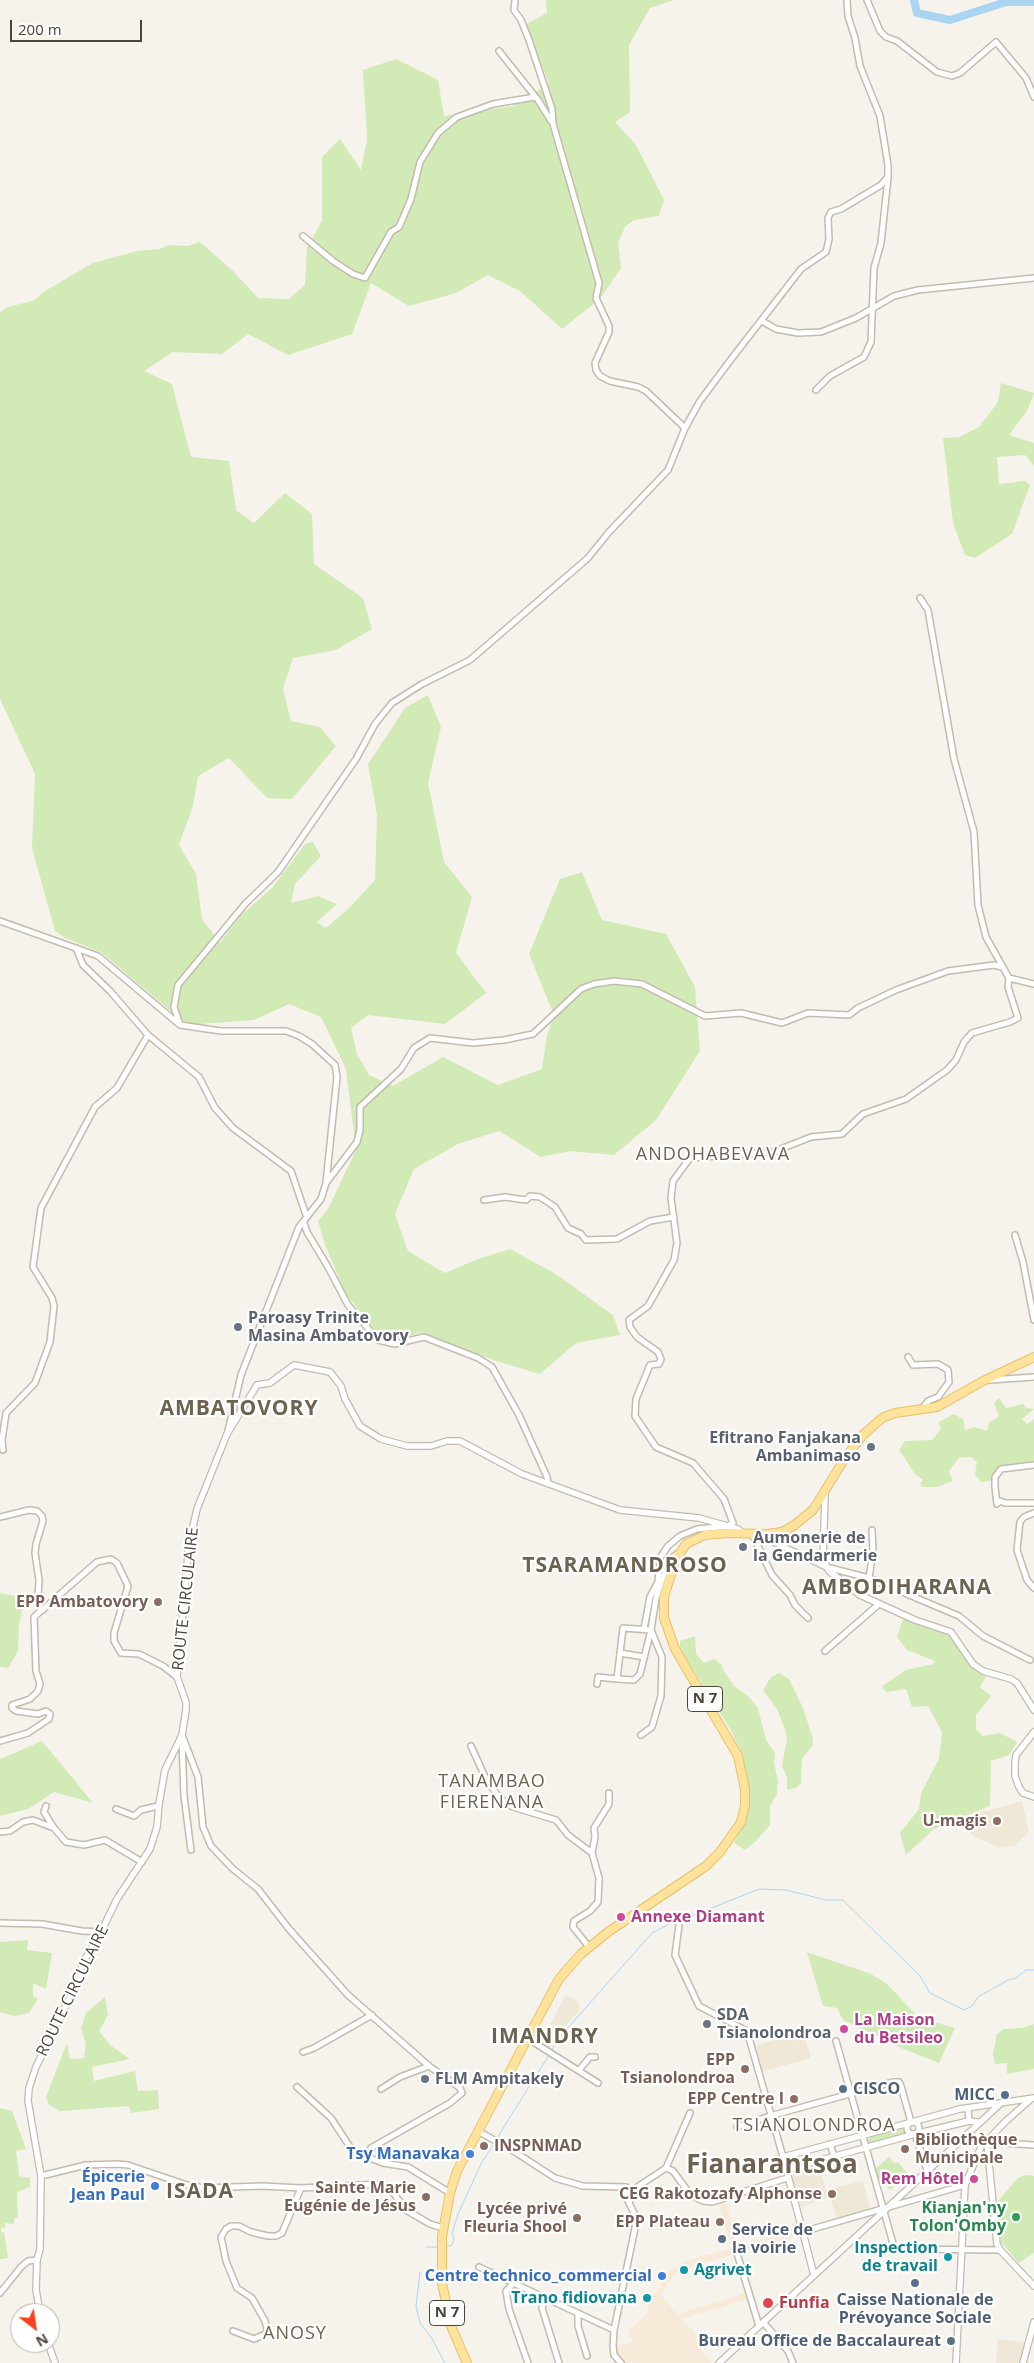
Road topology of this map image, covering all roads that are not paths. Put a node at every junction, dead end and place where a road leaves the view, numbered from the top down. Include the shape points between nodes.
1 (515, 0) edge
2 (848, 0) edge
3 (867, 0) edge
4 (499, 51) dead end
5 (535, 97) junction
6 (1034, 98) edge
7 (553, 124) junction
8 (888, 178) junction
9 (303, 236) dead end
10 (1034, 278) edge
11 (871, 310) junction
12 (762, 321) junction
13 (816, 390) dead end
14 (684, 428) junction
15 (920, 598) dead end
16 (0, 921) edge
17 (76, 948) junction
18 (1002, 967) junction
19 (1008, 978) junction
20 (1034, 984) edge
21 (180, 1025) junction
22 (148, 1035) junction
23 (326, 1183) junction
24 (484, 1200) dead end
25 (306, 1215) junction
26 (674, 1218) junction
27 (304, 1223) junction
28 (1015, 1235) dead end
29 (1034, 1320) edge
30 (908, 1357) dead end
31 (1034, 1357) edge
32 (1034, 1377) edge
33 (983, 1380) junction
34 (921, 1409) junction
35 (227, 1434) junction
36 (2, 1450) dead end
37 (1034, 1465) edge
38 (548, 1483) junction
39 (825, 1494) junction
40 (1034, 1503) edge
41 (1034, 1513) edge
42 (0, 1517) edge
43 (728, 1530) junction
44 (872, 1530) dead end
45 (755, 1534) junction
46 (681, 1551) junction
47 (826, 1567) junction
48 (869, 1578) junction
49 (1034, 1588) edge
50 (879, 1604) junction
51 (43, 1610) junction
52 (808, 1618) dead end
53 (644, 1629) junction
54 (651, 1630) junction
55 (825, 1651) dead end
56 (620, 1653) junction
57 (644, 1657) junction
58 (1030, 1660) dead end
59 (177, 1677) junction
60 (617, 1679) junction
61 (597, 1684) dead end
62 (1034, 1710) edge
63 (1034, 1732) edge
64 (182, 1735) junction
65 (641, 1735) dead end
66 (0, 1741) edge
67 (471, 1746) dead end
68 (609, 1793) dead end
69 (1034, 1797) edge
70 (46, 1806) dead end
71 (158, 1806) junction
72 (116, 1810) dead end
73 (54, 1828) junction
74 (0, 1832) edge
75 (191, 1850) dead end
76 (592, 1853) junction
77 (142, 1862) junction
78 (0, 1923) edge
79 (679, 1925) dead end
80 (101, 1932) junction
81 (589, 1947) junction
82 (372, 2015) junction
83 (527, 2038) junction
84 (836, 2041) dead end
85 (303, 2052) dead end
86 (595, 2057) dead end
87 (429, 2066) junction
88 (579, 2070) junction
89 (598, 2083) dead end
90 (297, 2087) dead end
91 (381, 2089) dead end
92 (851, 2094) junction
93 (1032, 2099) edge
94 (999, 2105) junction
95 (968, 2108) junction
96 (690, 2113) dead end
97 (770, 2116) junction
98 (969, 2121) junction
99 (911, 2122) junction
100 (978, 2122) junction
101 (737, 2127) dead end
102 (478, 2131) junction
103 (915, 2134) junction
104 (862, 2136) junction
105 (988, 2142) junction
106 (830, 2144) junction
107 (1034, 2145) edge
108 (866, 2147) junction
109 (834, 2156) junction
110 (783, 2157) junction
111 (369, 2158) junction
112 (666, 2168) junction
113 (785, 2170) junction
114 (928, 2170) junction
115 (41, 2176) junction
116 (787, 2178) junction
117 (965, 2185) junction
118 (626, 2187) junction
119 (637, 2187) junction
120 (301, 2188) junction
121 (450, 2193) junction
122 (629, 2203) junction
123 (883, 2210) junction
124 (443, 2228) junction
125 (802, 2232) junction
126 (736, 2250) dead end
127 (962, 2250) junction
128 (1000, 2250) junction
129 (37, 2260) junction
130 (479, 2267) dead end
131 (814, 2274) junction
132 (514, 2283) junction
133 (1034, 2286) edge
134 (0, 2293) edge
135 (545, 2298) junction
136 (38, 2303) edge
137 (578, 2313) junction
138 (1034, 2322) edge
139 (761, 2324) junction
140 (614, 2330) junction
141 (233, 2331) dead end
142 (587, 2356) dead end
143 (467, 2363) edge
144 (528, 2363) edge
145 (558, 2363) edge
146 (621, 2363) edge
147 (719, 2363) edge
148 (794, 2363) edge
149 (956, 2363) edge
150 (1023, 2363) edge

1 - 7 street via 514,10 529,40 552,109
2 - 8 street via 848,16 860,66 880,116
3 - 6 street via 880,31 937,72 952,76 960,73 996,42 1026,78
4 - 5 street
5 - 7 street
5 - 9 street via 493,104 457,118 438,133 420,162 412,199 399,227 391,232 365,278 352,274
7 - 14 street via 599,283 596,298 609,326 595,363 596,370 610,381 638,386 646,391
8 - 11 street
8 - 12 street via 841,209 831,212 826,252 801,269
10 - 11 street via 918,290 894,296
11 - 12 street via 821,332 791,331
11 - 13 street via 871,342 864,357 830,376
12 - 14 street via 700,401
14 - 21 street via 668,470 588,558 470,660 392,703 278,872 245,904 178,985 174,1007
15 - 18 street via 928,610 954,758 974,832 978,905 986,937
16 - 17 street
17 - 21 street via 98,956
17 - 22 street via 83,964
18 - 19 street
18 - 23 street via 994,965 948,971 896,990 849,1015 808,1013 782,1023 741,1014 705,1016 642,984 614,981 594,984 581,989 533,1034 472,1043 430,1038 414,1048 401,1069 360,1107 357,1142
19 - 20 street
19 - 26 street via 1018,1018 972,1033 956,1060 926,1086 906,1099 863,1114 842,1134 811,1137 773,1152 755,1155 690,1158 673,1181
21 - 23 street via 222,1030 286,1031 299,1036 331,1060 338,1077
22 - 25 street via 200,1076 215,1108 233,1128 291,1171
22 - 36 street via 117,1088 94,1107 41,1208 33,1267 54,1306 50,1342 35,1383 6,1413
23 - 25 street via 321,1198
24 - 26 street via 540,1197 555,1207 568,1228 586,1240 617,1239 650,1221
25 - 27 street
26 - 43 street via 677,1244 674,1260 648,1306 629,1320 637,1337 658,1352 661,1359 659,1364 650,1365 636,1399 635,1416 656,1447 694,1463 724,1499 734,1523
27 - 35 street via 299,1227 241,1375
27 - 38 street via 348,1305 378,1340 395,1344 424,1337 478,1358 492,1367 522,1422
28 - 29 street
30 - 34 street via 912,1365 938,1364 948,1370 949,1382 938,1397
31 - 33 main road
32 - 33 street
33 - 34 main road via 947,1404
34 - 39 main road via 895,1413 875,1424 845,1458
35 - 38 street, ROUTE CIRCULAIRE via 257,1385 270,1383 294,1365 314,1368 330,1372 341,1386 360,1426 381,1439 407,1446 460,1442
35 - 59 street, ROUTE CIRCULAIRE via 196,1509
37 - 40 street via 1001,1469 995,1477 995,1488 998,1504
38 - 43 street, ROUTE CIRCULAIRE via 620,1510 685,1515
39 - 45 main road via 813,1510 793,1526 782,1532
39 - 47 street via 823,1558
41 - 49 street via 1020,1522 1017,1550 1027,1580
42 - 51 street via 29,1510 42,1516 35,1554 38,1596
43 - 45 main road
43 - 46 main road via 705,1535 686,1544
43 - 53 street via 697,1528 668,1546 660,1558 658,1582 650,1597
44 - 48 street
45 - 47 street
45 - 52 street via 772,1575
46 - 54 street via 667,1564 656,1598
46 - 81 main road, N 7 via 664,1603 668,1634 738,1756 745,1805 741,1822 717,1855
47 - 48 street
47 - 50 street via 850,1588
48 - 58 street via 959,1616 983,1636
50 - 55 street
50 - 62 street via 950,1632 973,1664 1017,1683
51 - 59 street via 97,1562 111,1559 117,1563 128,1586 114,1641 121,1653 139,1654
51 - 66 street via 34,1617 38,1691 30,1699 12,1706 16,1711 38,1714 46,1711 50,1714 49,1719 28,1733
53 - 54 street
53 - 56 street via 624,1628
54 - 57 street
54 - 65 street via 662,1657 661,1696 652,1727
56 - 57 street
56 - 60 street
57 - 60 street via 638,1678
59 - 64 street, ROUTE CIRCULAIRE via 186,1702
60 - 61 street via 598,1677
63 - 69 street via 1019,1751 1015,1763 1019,1787
64 - 71 street, ROUTE CIRCULAIRE via 165,1770
64 - 75 street via 184,1796
64 - 82 street via 198,1777 204,1827 211,1846 258,1889 326,1971
67 - 76 street via 485,1777 500,1799 513,1807 556,1820 568,1835
68 - 76 street via 609,1804 594,1828
70 - 73 street via 44,1812
71 - 72 street via 141,1810 134,1816
71 - 77 street, ROUTE CIRCULAIRE via 158,1827
73 - 74 street via 33,1820
73 - 77 street via 66,1842 84,1845 106,1840
76 - 81 street via 599,1878 598,1902 574,1921 573,1927
77 - 80 street, ROUTE CIRCULAIRE via 117,1899
78 - 80 street via 42,1924
79 - 97 street via 675,1955 685,1978 699,2006 747,2031
80 - 115 street, ROUTE CIRCULAIRE via 84,1961 29,2088 28,2101
81 - 83 main road, N 7 via 559,1979
82 - 85 street
82 - 87 street
83 - 88 street
83 - 102 main road, N 7
84 - 92 street
86 - 88 street via 590,2057
87 - 91 street via 400,2077
87 - 111 street via 460,2088 462,2093 371,2148
88 - 89 street
90 - 111 street via 331,2118 350,2147
92 - 97 street
92 - 99 street via 899,2082
92 - 104 street
93 - 94 street
93 - 105 street
94 - 95 street
94 - 100 street
95 - 98 street
95 - 99 street
96 - 112 street
97 - 101 street
97 - 110 street
98 - 100 street
98 - 103 street
99 - 103 street via 908,2130
99 - 103 street via 919,2127
99 - 104 street
100 - 114 street
102 - 118 street via 545,2173 571,2184
102 - 121 main road, N 7 via 457,2171
103 - 108 street
103 - 114 street
104 - 106 street
104 - 108 street
105 - 107 street
105 - 117 street via 981,2147
105 - 128 street
106 - 109 street
106 - 110 street
108 - 109 street
108 - 123 street
109 - 113 street
110 - 113 street
111 - 121 street via 383,2164 408,2167
112 - 116 street via 673,2171 690,2194 712,2202
112 - 119 street
113 - 116 street
114 - 123 street
115 - 120 street via 86,2165 117,2164 204,2188
115 - 129 street, ROUTE CIRCULAIRE
116 - 125 street
117 - 123 street
117 - 127 street
118 - 119 street
118 - 122 street
119 - 122 street
120 - 124 street via 381,2184 388,2187 406,2210
120 - 141 street via 282,2233 268,2236 231,2226 221,2237 237,2288 252,2298 268,2333 254,2338
121 - 124 main road, N 7
122 - 140 street via 636,2217 636,2228
123 - 125 street
123 - 127 street via 894,2247
123 - 131 street
124 - 143 main road, N 7 via 441,2271 445,2305
125 - 131 street
126 - 139 street
127 - 128 street
127 - 149 street
128 - 133 street
129 - 134 street via 28,2260
129 - 136 street, ROUTE CIRCULAIRE
130 - 132 street
131 - 139 street
132 - 135 street
132 - 144 street via 506,2291 509,2309
135 - 137 street
135 - 145 street via 542,2308
137 - 140 street
137 - 142 street via 578,2326
138 - 150 street
139 - 147 street
139 - 148 street via 788,2351
140 - 146 street via 613,2350

